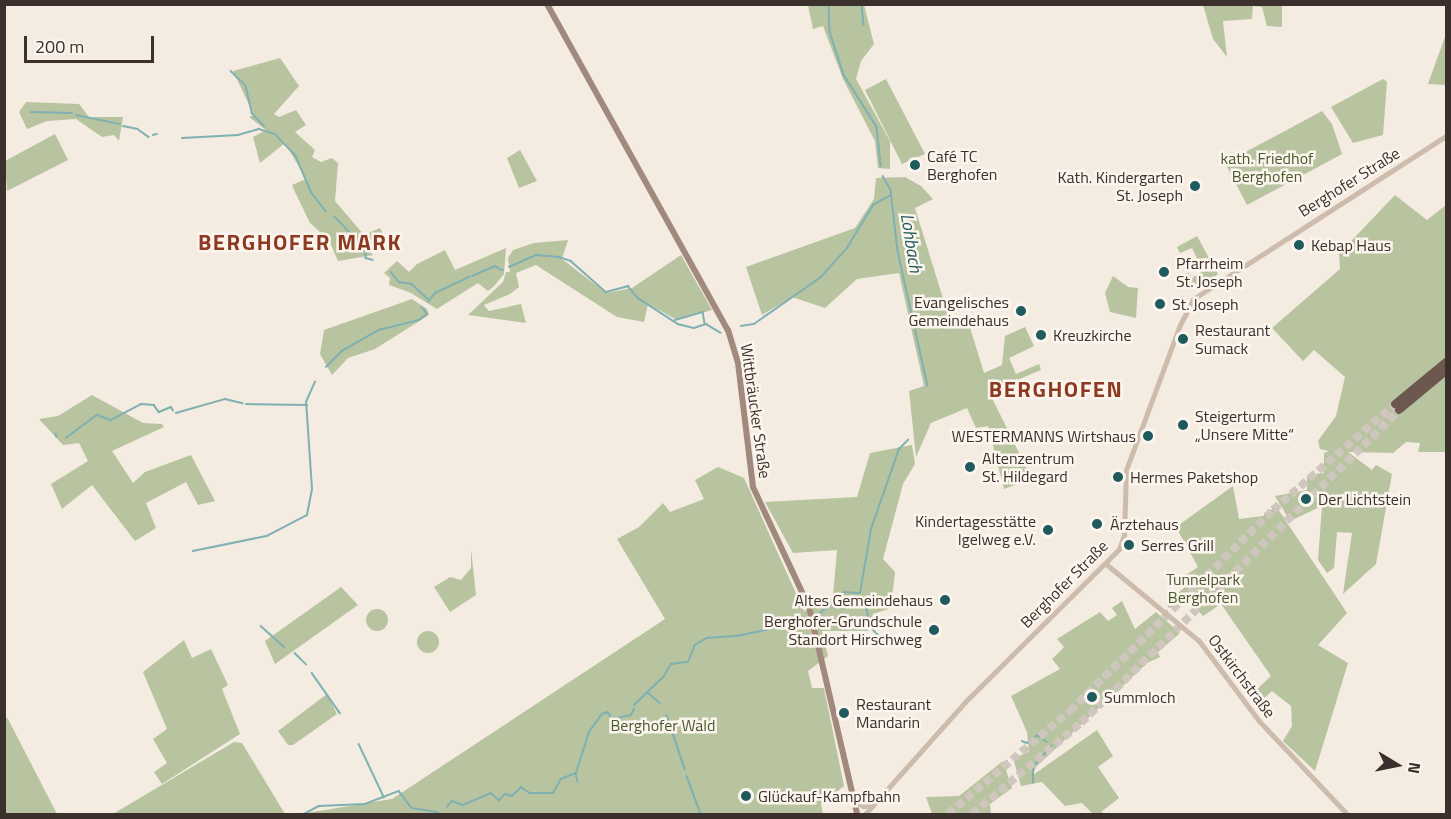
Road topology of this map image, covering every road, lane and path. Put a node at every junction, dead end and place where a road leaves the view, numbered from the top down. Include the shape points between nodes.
1 (547, 4) edge
2 (1446, 136) edge
3 (1446, 362) edge
4 (1446, 371) edge
5 (1107, 564) junction
6 (853, 798) junction
7 (874, 804) junction
8 (857, 814) edge
9 (865, 814) edge
10 (1347, 814) edge

1 - 6 main road, Wittbräucker Straße via 728,330 738,363 753,487 809,607
2 - 5 street, Berghofer Straße via 1193,299 1126,470 1123,540
3 - 4 highway via 1397,407
5 - 7 street, Berghofer Straße via 968,699
5 - 10 street, Ostkirchstraße via 1199,641 1260,722
6 - 7 street via 863,806
6 - 8 main road, Wittbräucker Straße
7 - 9 street, Berghofer Straße

